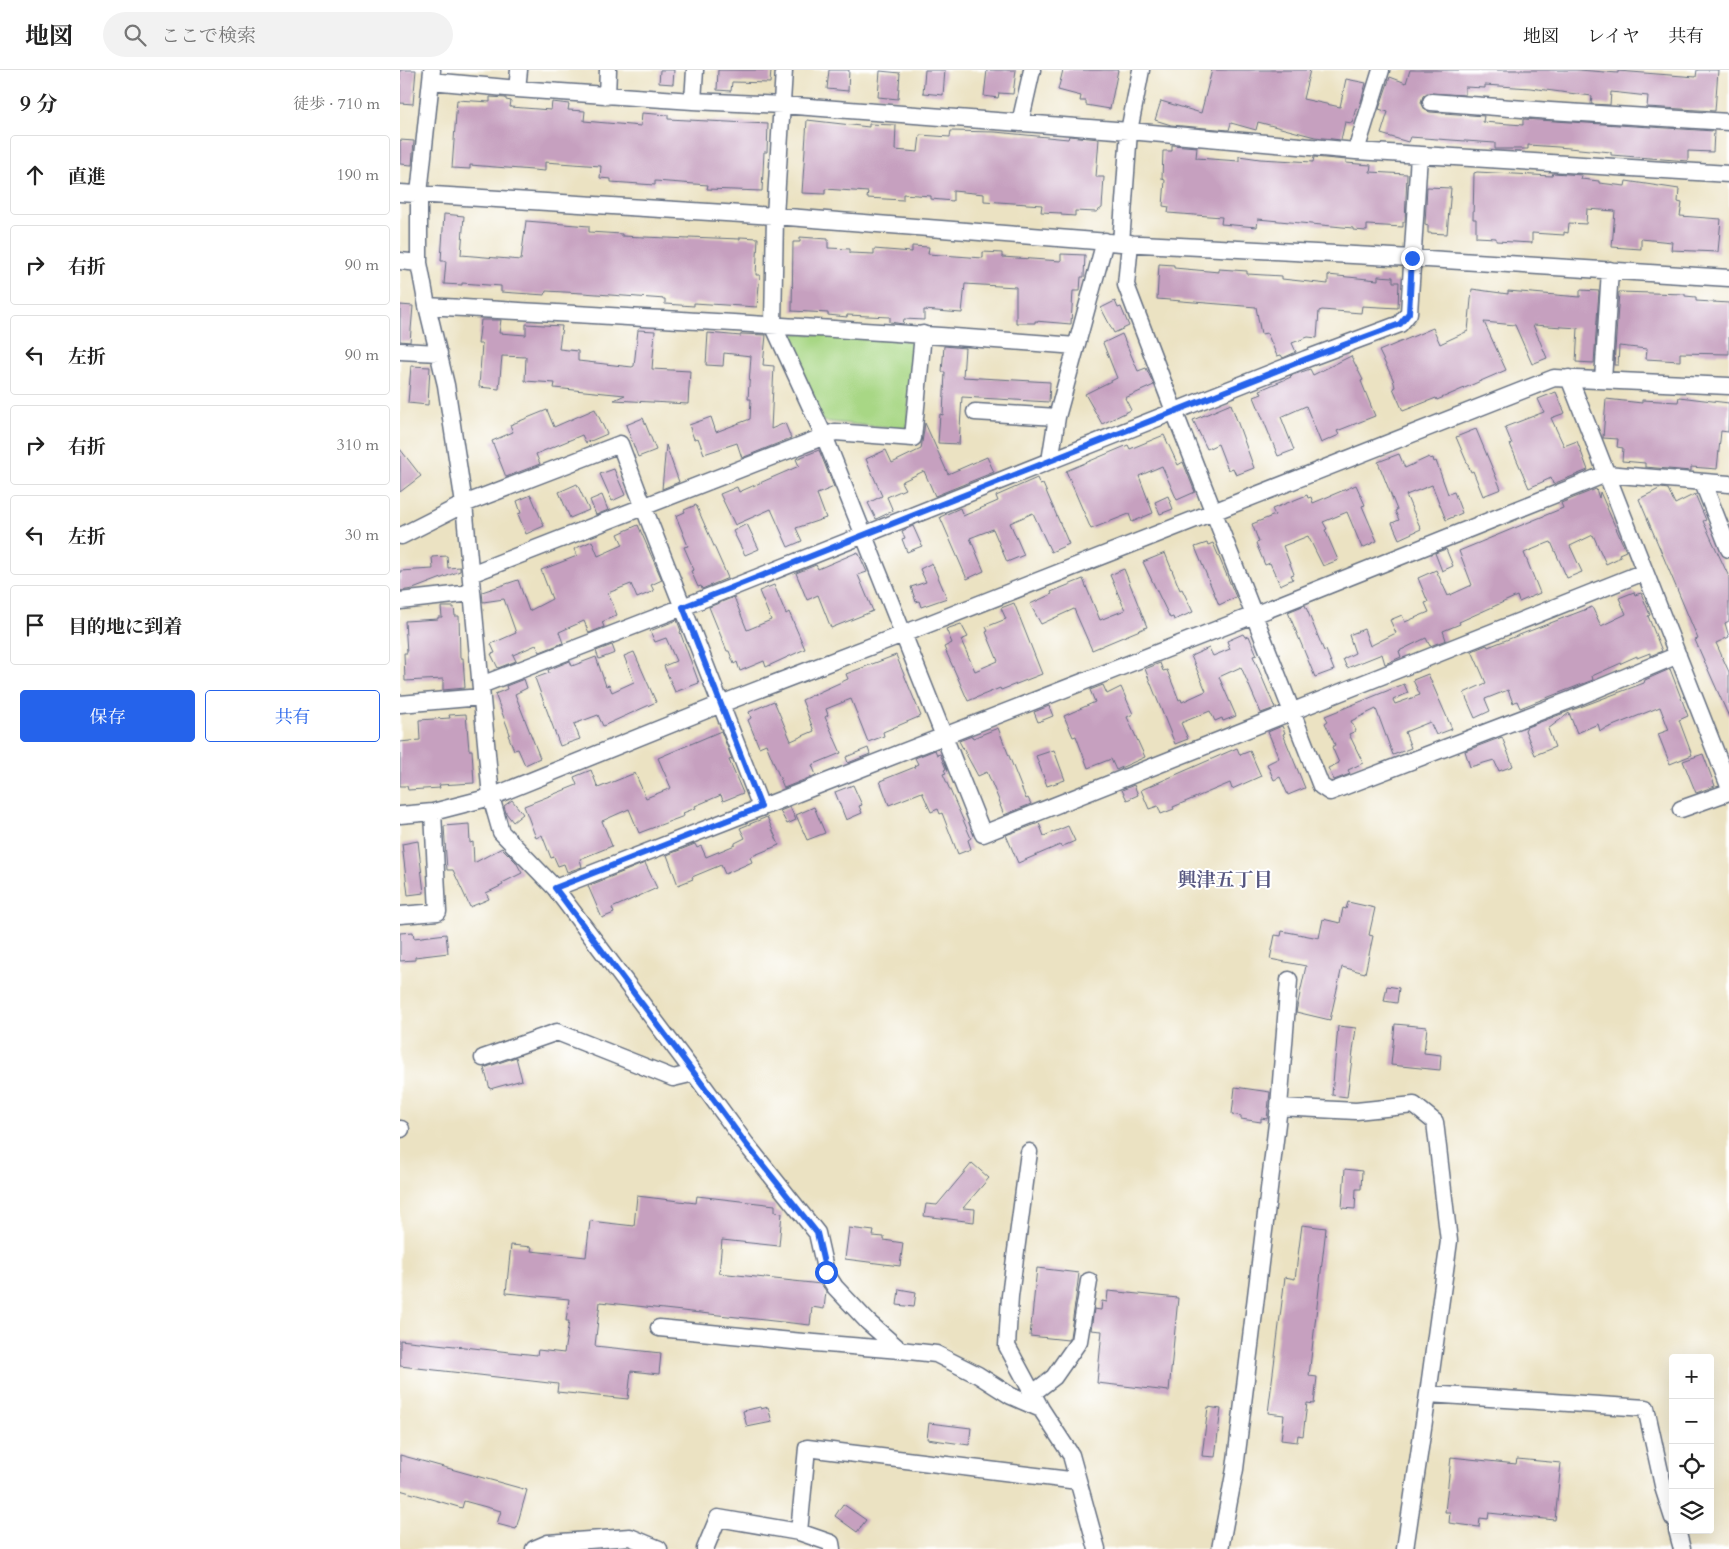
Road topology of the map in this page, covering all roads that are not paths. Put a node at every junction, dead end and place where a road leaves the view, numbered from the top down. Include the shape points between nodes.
1 (519, 70) edge
2 (608, 70) edge
3 (695, 70) edge
4 (784, 70) edge
5 (1032, 70) edge
6 (1141, 70) edge
7 (1379, 70) edge
8 (431, 76) edge
9 (517, 89) junction
10 (607, 96) junction
11 (693, 101) junction
12 (1431, 102) dead end
13 (782, 105) junction
14 (1729, 122) edge
15 (1020, 124) junction
16 (1129, 131) junction
17 (1356, 151) junction
18 (1419, 155) junction
19 (1729, 174) edge
20 (400, 194) edge
21 (419, 194) junction
22 (775, 216) junction
23 (1119, 242) junction
24 (1412, 258) junction
25 (400, 261) edge
26 (420, 263) junction
27 (1610, 270) junction
28 (1729, 278) edge
29 (427, 306) junction
30 (773, 325) junction
31 (923, 334) junction
32 (1076, 346) junction
33 (400, 351) edge
34 (439, 353) junction
35 (1568, 378) junction
36 (1604, 380) junction
37 (1729, 386) edge
38 (975, 412) dead end
39 (1174, 412) junction
40 (1058, 417) junction
41 (824, 438) junction
42 (1050, 461) junction
43 (1606, 474) junction
44 (1703, 483) junction
45 (1729, 484) edge
46 (464, 504) junction
47 (644, 508) junction
48 (1214, 511) junction
49 (863, 535) junction
50 (401, 536) edge
51 (1729, 549) edge
52 (1644, 572) junction
53 (471, 574) junction
54 (472, 594) junction
55 (400, 601) edge
56 (683, 607) junction
57 (1254, 615) junction
58 (903, 634) junction
59 (1678, 655) junction
60 (481, 691) junction
61 (400, 704) edge
62 (720, 704) junction
63 (1290, 712) junction
64 (944, 735) junction
65 (1729, 786) edge
66 (1729, 792) edge
67 (491, 797) junction
68 (761, 807) junction
69 (1681, 809) dead end
70 (433, 812) junction
71 (400, 815) edge
72 (555, 888) junction
73 (400, 915) edge
74 (1289, 980) dead end
75 (483, 1058) dead end
76 (694, 1073) junction
77 (1279, 1107) junction
78 (1029, 1152) dead end
79 (1089, 1281) dead end
80 (659, 1328) dead end
81 (900, 1350) junction
82 (1033, 1393) junction
83 (1428, 1394) junction
84 (1041, 1409) junction
85 (1078, 1481) junction
86 (1669, 1506) edge
87 (799, 1532) junction
88 (1677, 1534) edge
89 (534, 1549) edge
90 (659, 1549) edge
91 (705, 1549) edge
92 (832, 1549) edge
93 (1097, 1549) edge
94 (1220, 1549) edge
95 (1405, 1549) edge
96 (1682, 1549) edge

1 - 9 street
2 - 10 street
3 - 11 street
4 - 13 street
5 - 15 street
6 - 16 street
7 - 17 street
8 - 9 street
8 - 21 street
9 - 10 street
10 - 11 street
11 - 13 street
12 - 14 street
13 - 15 street
13 - 22 street
15 - 16 street
16 - 17 street
16 - 23 street
17 - 18 street
18 - 19 street
18 - 24 street
20 - 21 street
21 - 22 street
21 - 26 street
22 - 23 street
22 - 30 street
23 - 24 street
23 - 32 street
23 - 39 street via 1126,285
24 - 27 street
24 - 39 street via 1409,313 1400,324
25 - 26 street
26 - 29 street
27 - 28 street
27 - 36 street
29 - 30 street
29 - 34 street
30 - 31 street
30 - 41 street
31 - 32 street
31 - 41 street via 913,438 835,432
32 - 40 street
33 - 34 street
34 - 46 street
35 - 36 street
35 - 43 street
35 - 48 street via 1554,378
36 - 37 street
38 - 40 street
39 - 42 street
39 - 48 street
40 - 42 street
41 - 47 street
41 - 49 street
42 - 49 street
43 - 44 street
43 - 52 street
43 - 57 street
44 - 45 street
44 - 51 street
46 - 47 street via 620,444
46 - 50 street
46 - 53 street
47 - 53 street
47 - 56 street
48 - 57 street
48 - 58 street
49 - 56 street
49 - 58 street
52 - 59 street
52 - 63 street
53 - 54 street
54 - 55 street
54 - 60 street
56 - 60 street
56 - 62 street
57 - 63 street
57 - 64 street
58 - 62 street
58 - 64 street
59 - 63 street via 1574,699 1330,792 1321,786
59 - 65 street
60 - 61 street
60 - 67 street
62 - 67 street
62 - 68 street
63 - 64 street via 983,834
64 - 68 street
66 - 69 street
67 - 70 street
67 - 72 street via 501,832
68 - 72 street
70 - 71 street
70 - 73 street via 438,912
72 - 76 street
74 - 77 street
75 - 76 street via 557,1032 673,1078
76 - 81 street via 817,1233 826,1272 835,1287
77 - 83 street via 1356,1111 1414,1105 1435,1122 1450,1241
77 - 94 street via 1235,1469
78 - 82 street via 1010,1296 1007,1346
79 - 82 street via 1079,1341 1054,1377
80 - 81 street
81 - 84 street via 936,1354
82 - 84 street
83 - 86 street via 1646,1408
83 - 95 street
84 - 85 street via 1071,1455
85 - 87 street via 807,1448
85 - 93 street
87 - 91 street via 718,1518
87 - 92 street via 831,1543
88 - 96 street
89 - 90 street via 548,1543 630,1537

